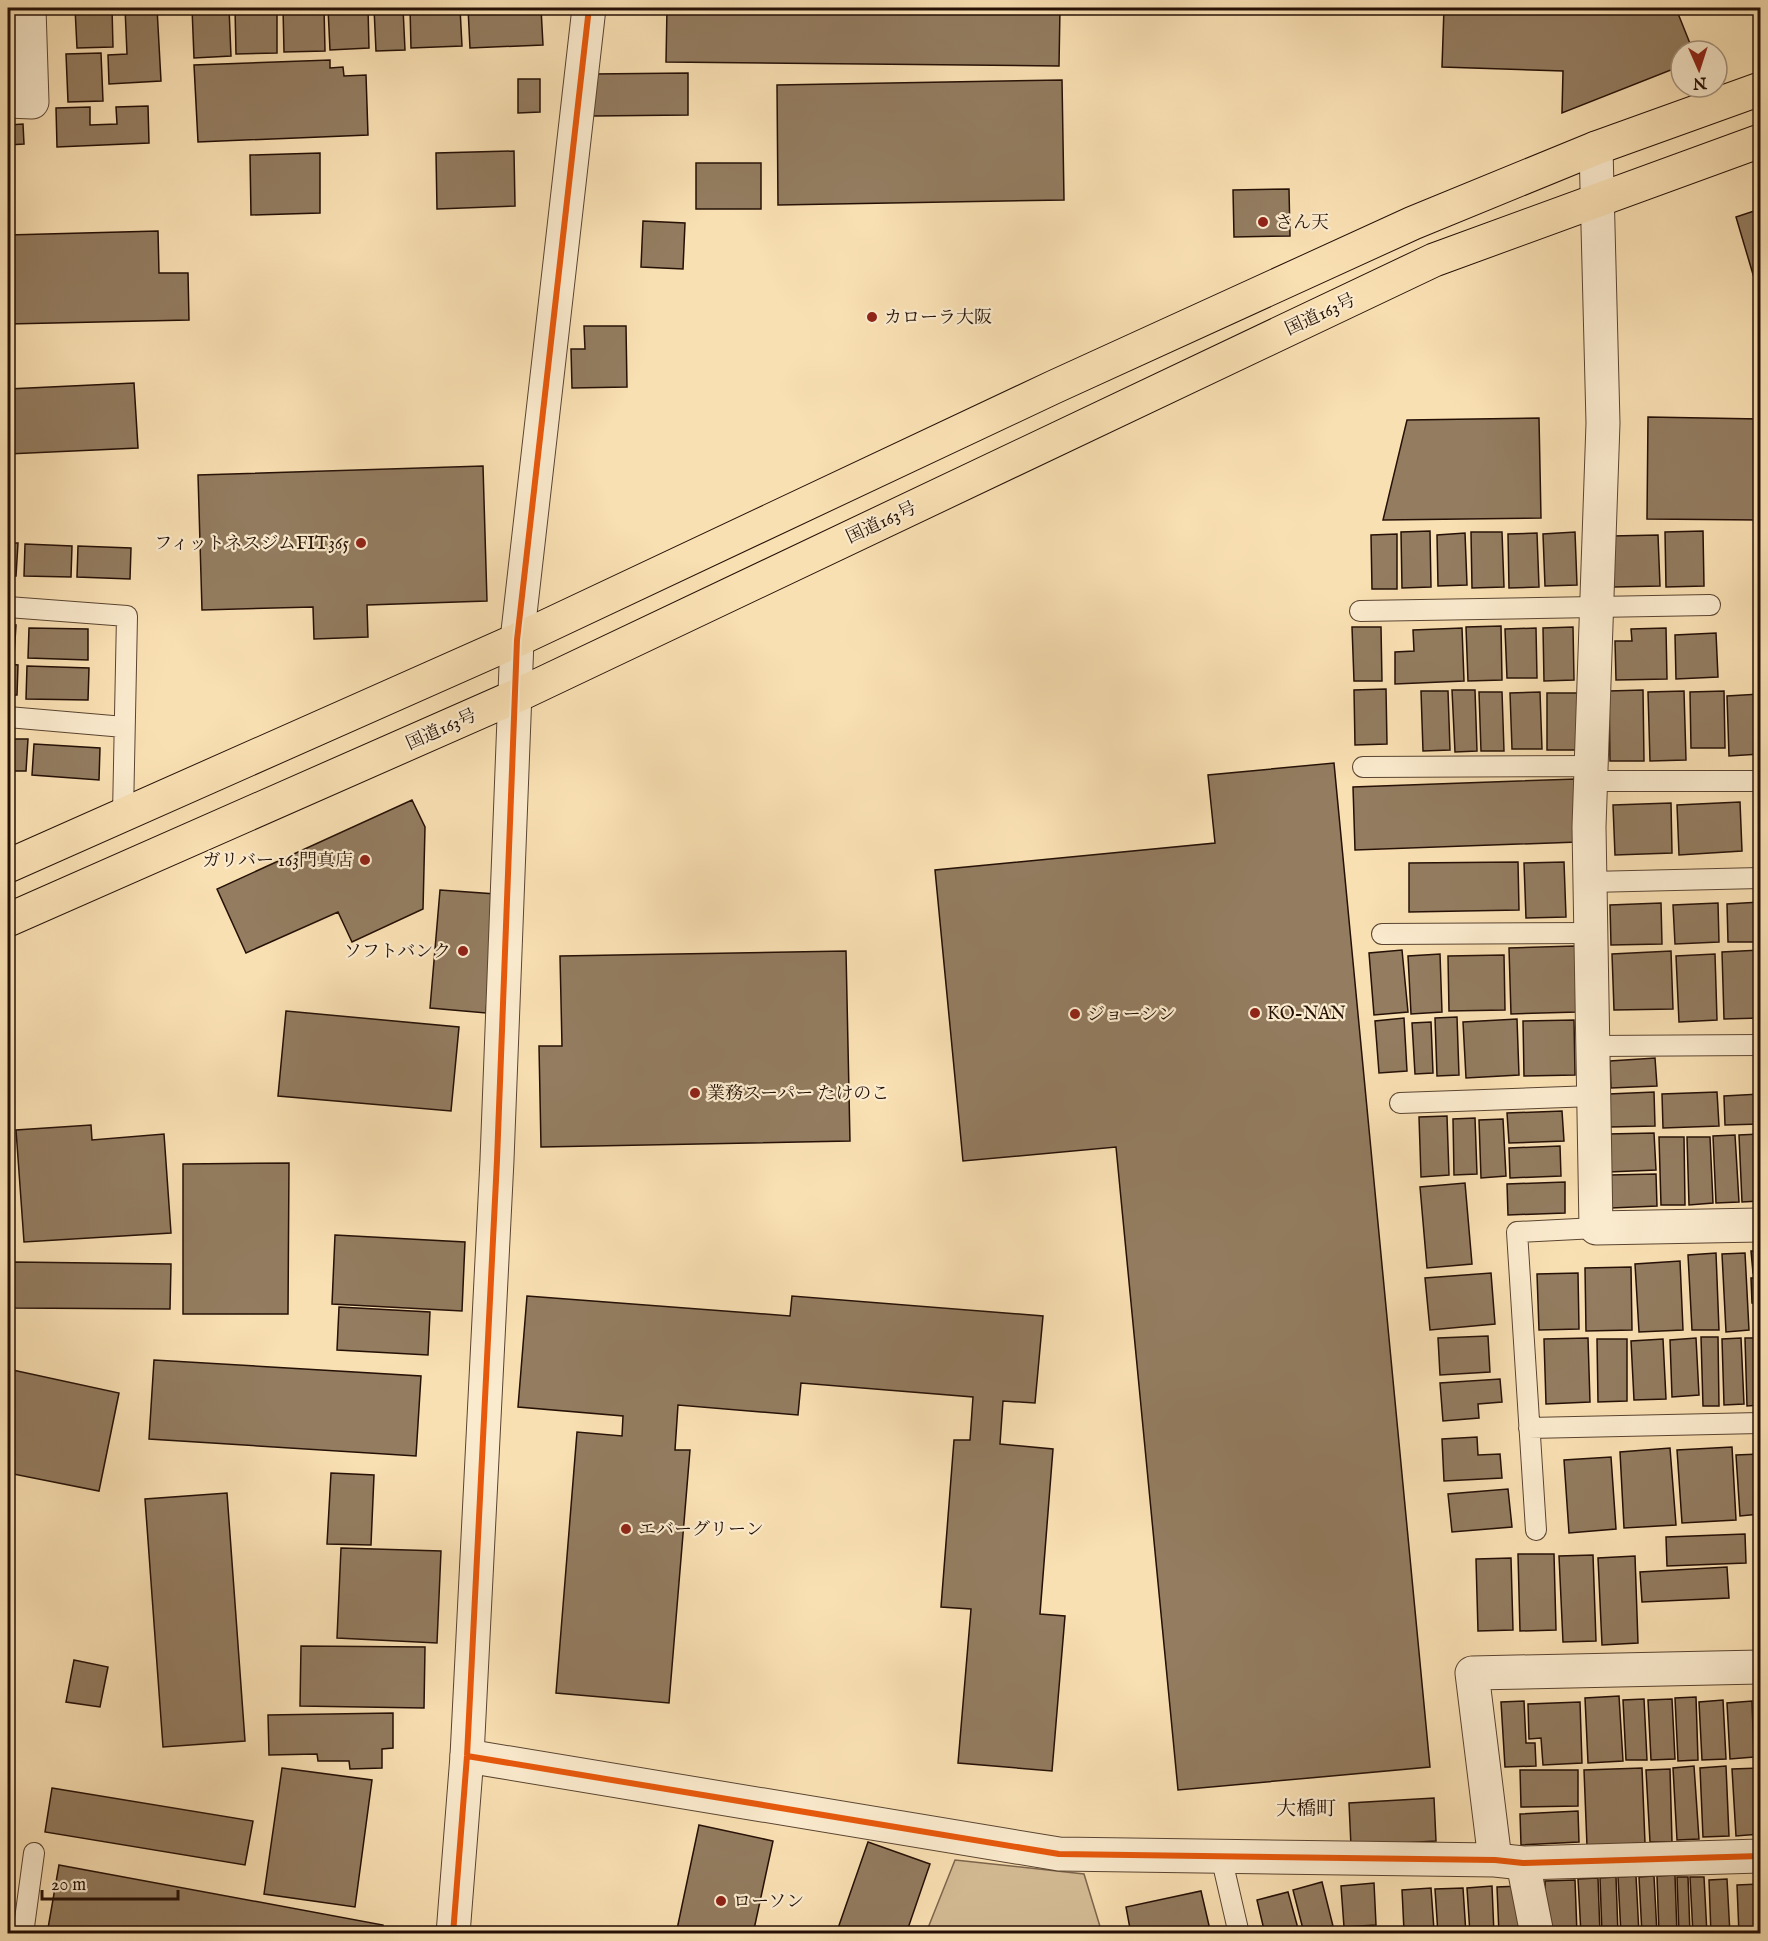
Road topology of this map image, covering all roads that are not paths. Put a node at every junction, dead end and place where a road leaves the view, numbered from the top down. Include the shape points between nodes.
1 (29, 8) edge
2 (589, 8) edge
3 (1761, 89) edge
4 (8, 101) edge
5 (1761, 141) edge
6 (1596, 148) junction
7 (1599, 198) junction
8 (1710, 605) dead end
9 (8, 607) edge
10 (1597, 607) junction
11 (1360, 611) dead end
12 (518, 640) junction
13 (516, 696) junction
14 (8, 717) edge
15 (124, 727) junction
16 (1363, 767) dead end
17 (1591, 773) junction
18 (1761, 781) edge
19 (123, 814) junction
20 (8, 866) edge
21 (1761, 878) edge
22 (1590, 882) junction
23 (8, 920) edge
24 (1591, 933) junction
25 (1382, 934) dead end
26 (1761, 1045) edge
27 (1593, 1046) junction
28 (1594, 1096) junction
29 (1400, 1103) dead end
30 (1761, 1225) edge
31 (1596, 1228) junction
32 (1761, 1423) edge
33 (1529, 1428) junction
34 (1536, 1530) dead end
35 (1761, 1667) edge
36 (467, 1756) junction
37 (34, 1853) dead end
38 (1761, 1856) edge
39 (1221, 1857) junction
40 (1509, 1861) junction
41 (23, 1934) edge
42 (453, 1934) edge
43 (1239, 1934) edge
44 (1537, 1934) edge

1 - 4 street via 32,102
2 - 12 street
3 - 6 highway
5 - 7 highway, 国道163号
6 - 7 street
6 - 12 highway via 1413,223
7 - 10 street via 1603,423
7 - 13 highway, 国道163号 via 1434,260
8 - 10 lane
9 - 15 lane via 127,616
10 - 11 lane
10 - 17 street
12 - 13 street
12 - 19 highway
13 - 23 highway, 国道163号
13 - 36 street
14 - 15 lane
15 - 19 lane
16 - 17 lane
17 - 18 lane
17 - 22 street
19 - 20 highway
21 - 22 lane
22 - 24 street
24 - 25 lane
24 - 27 street
26 - 27 lane
27 - 28 street
28 - 29 lane
28 - 31 street
30 - 31 street
31 - 33 lane via 1517,1233
32 - 33 lane
33 - 34 lane
35 - 40 street via 1472,1673
36 - 39 street via 1059,1854
36 - 42 street
37 - 41 lane
38 - 40 street
39 - 40 street
39 - 43 lane
40 - 44 street

